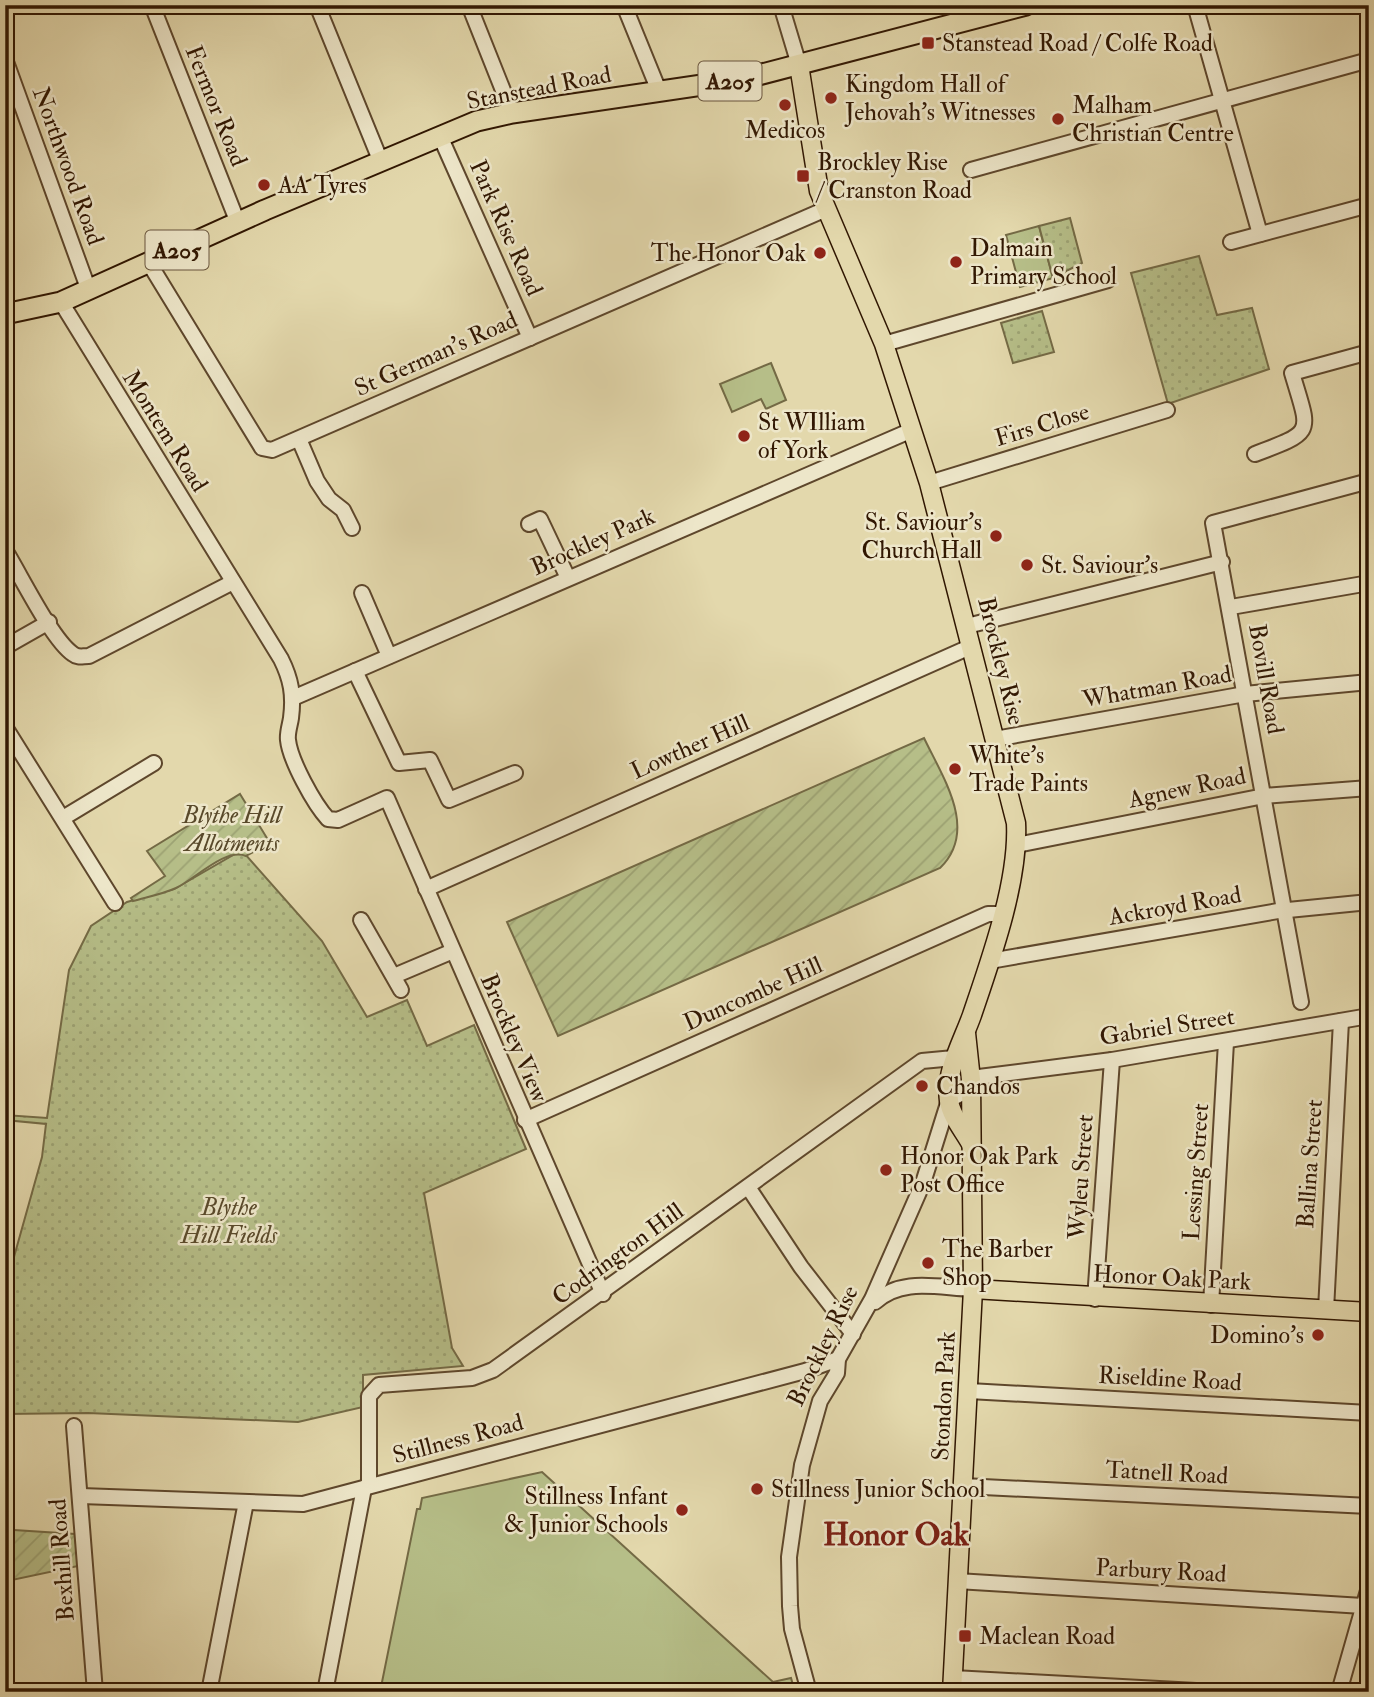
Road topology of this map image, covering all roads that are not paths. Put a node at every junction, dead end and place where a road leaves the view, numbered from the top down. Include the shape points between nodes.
1 (152, 5) edge
2 (317, 5) edge
3 (469, 5) edge
4 (624, 5) edge
5 (781, 5) edge
6 (1026, 5) edge
7 (1195, 5) edge
8 (976, 11) edge
9 (5, 59) edge
10 (1369, 60) edge
11 (799, 65) junction
12 (659, 91) junction
13 (1221, 102) junction
14 (512, 113) junction
15 (440, 136) junction
16 (381, 162) junction
17 (971, 170) dead end
18 (1369, 205) edge
19 (826, 209) junction
20 (238, 223) junction
21 (1261, 234) junction
22 (1231, 242) dead end
23 (149, 263) junction
24 (1108, 279) dead end
25 (88, 289) junction
26 (61, 302) junction
27 (5, 314) edge
28 (530, 338) junction
29 (884, 344) junction
30 (1369, 352) edge
31 (1167, 410) dead end
32 (912, 430) junction
33 (299, 439) junction
34 (1255, 454) dead end
35 (1369, 481) edge
36 (929, 482) junction
37 (529, 524) dead end
38 (352, 528) dead end
39 (5, 550) edge
40 (1222, 562) junction
41 (568, 578) junction
42 (233, 582) junction
43 (1369, 583) edge
44 (362, 593) dead end
45 (1231, 607) junction
46 (48, 622) junction
47 (968, 626) junction
48 (972, 646) junction
49 (5, 647) edge
50 (388, 656) junction
51 (355, 671) junction
52 (1369, 682) edge
53 (1245, 694) junction
54 (293, 698) junction
55 (5, 727) edge
56 (995, 738) junction
57 (154, 763) dead end
58 (515, 773) dead end
59 (1369, 788) edge
60 (1264, 796) junction
61 (63, 818) junction
62 (1017, 845) junction
63 (426, 889) junction
64 (1369, 902) edge
65 (115, 903) dead end
66 (1285, 910) junction
67 (1001, 914) junction
68 (361, 920) dead end
69 (453, 951) junction
70 (990, 961) junction
71 (394, 976) junction
72 (401, 989) dead end
73 (1301, 1002) dead end
74 (1369, 1016) edge
75 (1341, 1021) junction
76 (966, 1033) junction
77 (1226, 1042) junction
78 (954, 1058) junction
79 (1112, 1060) junction
80 (949, 1100) junction
81 (968, 1101) junction
82 (525, 1120) junction
83 (748, 1187) junction
84 (891, 1258) junction
85 (903, 1284) junction
86 (973, 1289) junction
87 (603, 1294) junction
88 (1096, 1299) junction
89 (1211, 1305) junction
90 (866, 1310) junction
91 (1326, 1310) junction
92 (1369, 1312) edge
93 (853, 1334) junction
94 (838, 1359) junction
95 (798, 1372) junction
96 (969, 1391) junction
97 (820, 1401) junction
98 (1369, 1413) edge
99 (74, 1426) dead end
100 (963, 1486) junction
101 (366, 1487) junction
102 (81, 1496) junction
103 (246, 1502) junction
104 (1369, 1506) edge
105 (957, 1581) junction
106 (1369, 1587) edge
107 (1363, 1606) junction
108 (952, 1685) edge
109 (95, 1692) edge
110 (209, 1692) edge
111 (325, 1692) edge
112 (809, 1692) edge
113 (1215, 1692) edge
114 (1339, 1692) edge

1 - 20 street, Fermor Road
2 - 16 street
3 - 14 street
4 - 12 street
5 - 11 street
6 - 8 highway, Stanstead Road / A205
7 - 13 street
8 - 11 highway, Stanstead Road / A205
9 - 25 street, Northwood Road
10 - 13 street
11 - 12 highway, Stanstead Road / A205 via 716,84
11 - 19 main road, Brockley Rise via 814,172
12 - 14 highway, Stanstead Road / A205
13 - 17 street
13 - 21 street
14 - 15 highway, Stanstead Road / A205
15 - 16 highway, Stanstead Road / A205
15 - 28 street, Park Rise Road
16 - 20 highway, Stanstead Road / A205
18 - 21 street
19 - 28 street, St German's Road
19 - 29 main road, Brockley Rise
20 - 23 highway, Stanstead Road / A205
21 - 22 street
23 - 25 highway, Stanstead Road / A205
23 - 33 street, St German's Road via 262,448 272,450
24 - 29 street
25 - 26 highway, Stanstead Road / A205
26 - 27 highway, Stanstead Road / A205
26 - 42 street, Montem Road
28 - 33 street, St German's Road
29 - 32 main road, Brockley Rise
30 - 34 street via 1292,373 1305,430 1297,438
31 - 36 street, Firs Close
32 - 36 main road, Brockley Rise
32 - 41 street, Brockley Park
33 - 38 street via 317,481 343,510
35 - 40 street, Bovill Road via 1213,523
36 - 47 main road, Brockley Rise
37 - 41 street via 540,519
39 - 46 street
40 - 45 street, Bovill Road
40 - 47 street
41 - 50 street, Brockley Park
42 - 46 street via 89,656 70,652
42 - 54 street, Montem Road via 281,659
43 - 45 street
44 - 50 street
45 - 53 street, Bovill Road
46 - 49 street
47 - 48 main road, Brockley Rise
48 - 56 main road, Brockley Rise
48 - 63 street, Lowther Hill
50 - 51 street, Brockley Park
51 - 54 street, Brockley Park
51 - 58 street via 399,763 430,760 449,800
52 - 53 street, Whatman Road
53 - 56 street, Whatman Road
53 - 60 street, Bovill Road
54 - 63 street, Brockley View via 291,751 319,809 328,819 338,820 387,798
55 - 61 street
56 - 62 main road, Brockley Rise
57 - 61 street
59 - 60 street, Agnew Road
60 - 62 street, Agnew Road
60 - 66 street, Bovill Road
61 - 65 street
62 - 67 main road, Brockley Rise
63 - 69 street, Brockley View
64 - 66 street, Ackroyd Road
66 - 70 street, Ackroyd Road
66 - 73 street, Bovill Road
67 - 70 main road, Brockley Rise
67 - 82 street, Duncombe Hill via 988,914
68 - 71 street
69 - 71 street
69 - 82 street, Brockley View
70 - 76 main road, Brockley Rise
71 - 72 street
74 - 75 street, Gabriel Street
75 - 77 street, Gabriel Street
75 - 91 street, Ballina Street
76 - 78 main road, Stondon Park
76 - 81 main road, Stondon Park
77 - 79 street, Gabriel Street
77 - 89 street, Lessing Street
78 - 80 main road, Stondon Park
78 - 83 street, Codrington Hill via 922,1061
79 - 81 street, Gabriel Street
79 - 88 street, Wyleu Street
80 - 81 main road, Stondon Park
80 - 84 street, Brockley Rise via 923,1183
81 - 86 main road, Stondon Park
82 - 87 street, Brockley View
83 - 87 street, Codrington Hill
83 - 93 street
84 - 85 street via 895,1276
84 - 90 street, Brockley Rise
85 - 86 street
85 - 90 street via 885,1292
86 - 88 main road, Honor Oak Park
86 - 96 main road, Stondon Park
87 - 101 street, Codrington Hill via 484,1376 379,1385 369,1396
88 - 89 main road, Honor Oak Park
89 - 91 main road, Honor Oak Park
90 - 93 street, Brockley Rise
91 - 92 main road, Honor Oak Park
93 - 94 street, Brockley Rise
94 - 95 street, Stillness Road
94 - 97 street, Brockley Rise via 837,1373
95 - 97 street via 818,1385
95 - 101 street, Stillness Road
96 - 98 street, Riseldine Road
96 - 100 main road, Stondon Park
97 - 112 street, Brockley Rise via 802,1465 789,1557 792,1629
99 - 102 street, Bexhill Road
100 - 104 street, Tatnell Road
100 - 105 main road, Stondon Park
101 - 103 street, Stillness Road via 303,1504
101 - 111 street, Codrington Hill
102 - 103 street, Stillness Road
102 - 109 street, Bexhill Road
103 - 110 street
105 - 107 street, Parbury Road
105 - 108 main road, Stondon Park
106 - 107 street
107 - 114 street
108 - 113 street

